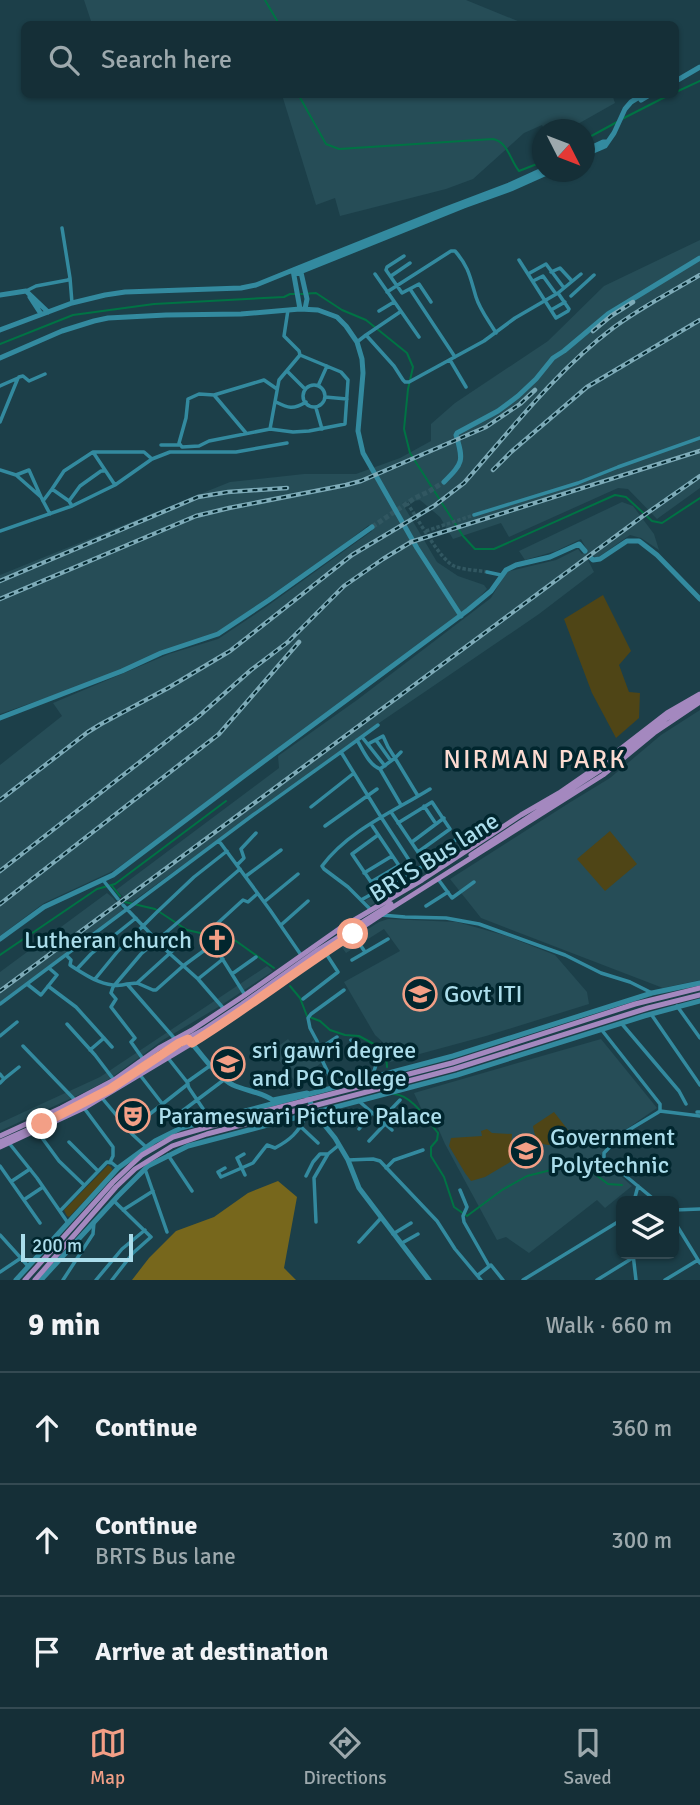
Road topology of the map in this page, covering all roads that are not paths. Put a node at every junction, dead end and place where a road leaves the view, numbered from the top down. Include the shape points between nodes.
1 (700, 65) edge
2 (679, 77) edge
3 (638, 98) edge
4 (644, 98) edge
5 (629, 105) junction
6 (595, 147) edge
7 (532, 175) edge
8 (532, 180) edge
9 (62, 228) dead end
10 (404, 256) dead end
11 (700, 258) edge
12 (519, 260) dead end
13 (410, 263) dead end
14 (297, 270) junction
15 (551, 272) junction
16 (375, 274) dead end
17 (528, 274) junction
18 (581, 274) dead end
19 (594, 275) dead end
20 (391, 276) junction
21 (70, 278) junction
22 (533, 281) junction
23 (572, 281) junction
24 (300, 282) junction
25 (396, 285) junction
26 (566, 286) junction
27 (410, 289) junction
28 (387, 292) junction
29 (28, 293) junction
30 (557, 293) junction
31 (0, 295) edge
32 (307, 298) junction
33 (544, 301) junction
34 (394, 302) junction
35 (431, 302) dead end
36 (565, 302) junction
37 (72, 303) junction
38 (302, 309) junction
39 (288, 310) junction
40 (318, 310) junction
41 (550, 310) junction
42 (379, 311) dead end
43 (48, 312) junction
44 (400, 312) junction
45 (41, 314) junction
46 (0, 330) edge
47 (496, 333) junction
48 (366, 335) junction
49 (419, 337) dead end
50 (356, 342) junction
51 (300, 355) junction
52 (455, 357) junction
53 (0, 358) edge
54 (450, 360) junction
55 (327, 366) junction
56 (287, 371) junction
57 (45, 374) dead end
58 (18, 377) junction
59 (0, 386) edge
60 (318, 386) junction
61 (466, 387) dead end
62 (277, 389) junction
63 (306, 390) junction
64 (214, 395) junction
65 (325, 397) junction
66 (348, 399) junction
67 (275, 401) junction
68 (306, 402) junction
69 (316, 407) junction
70 (0, 422) edge
71 (270, 429) junction
72 (322, 429) junction
73 (246, 433) junction
74 (700, 438) edge
75 (287, 443) dead end
76 (161, 445) dead end
77 (179, 445) junction
78 (93, 452) junction
79 (152, 459) junction
80 (0, 470) edge
81 (105, 471) junction
82 (16, 475) junction
83 (444, 482) tunnel mouth
84 (115, 485) junction
85 (52, 489) junction
86 (43, 498) junction
87 (69, 501) junction
88 (72, 506) junction
89 (50, 514) junction
90 (474, 515) tunnel mouth
91 (372, 527) tunnel mouth
92 (0, 531) edge
93 (585, 551) dead end
94 (590, 557) dead end
95 (486, 572) tunnel mouth
96 (501, 575) junction
97 (700, 599) edge
98 (461, 616) junction
99 (700, 698) edge
100 (0, 718) edge
101 (378, 725) dead end
102 (362, 737) junction
103 (357, 740) junction
104 (375, 740) junction
105 (368, 744) junction
106 (401, 751) dead end
107 (341, 752) junction
108 (393, 759) junction
109 (382, 767) junction
110 (354, 773) junction
111 (377, 789) dead end
112 (430, 789) dead end
113 (367, 795) junction
114 (418, 796) junction
115 (401, 805) junction
116 (312, 807) dead end
117 (424, 807) junction
118 (391, 812) junction
119 (380, 817) junction
120 (444, 818) junction
121 (398, 823) junction
122 (371, 824) junction
123 (436, 824) junction
124 (325, 826) dead end
125 (256, 834) dead end
126 (378, 835) junction
127 (458, 838) dead end
128 (219, 841) junction
129 (412, 842) junction
130 (281, 850) dead end
131 (227, 851) junction
132 (418, 852) junction
133 (392, 856) junction
134 (426, 864) junction
135 (398, 866) junction
136 (238, 867) junction
137 (415, 871) junction
138 (364, 873) junction
139 (298, 874) dead end
140 (246, 876) junction
141 (406, 876) junction
142 (438, 879) junction
143 (422, 880) junction
144 (474, 882) dead end
145 (106, 884) junction
146 (448, 892) junction
147 (258, 894) junction
148 (118, 899) dead end
149 (308, 901) dead end
150 (361, 901) junction
151 (264, 902) junction
152 (123, 905) dead end
153 (426, 906) dead end
154 (127, 910) junction
155 (376, 913) junction
156 (137, 918) junction
157 (281, 925) junction
158 (144, 926) junction
159 (353, 934) junction
160 (190, 935) dead end
161 (0, 939) edge
162 (388, 939) dead end
163 (157, 940) junction
164 (213, 944) junction
165 (325, 952) junction
166 (365, 952) junction
167 (169, 953) junction
168 (66, 955) junction
169 (301, 955) junction
170 (256, 957) dead end
171 (223, 960) junction
172 (352, 960) dead end
173 (183, 966) junction
174 (49, 968) junction
175 (77, 969) junction
176 (232, 974) junction
177 (94, 979) junction
178 (198, 979) junction
179 (137, 983) junction
180 (27, 984) junction
181 (127, 984) junction
182 (700, 985) edge
183 (48, 986) junction
184 (113, 987) junction
185 (344, 990) dead end
186 (652, 993) junction
187 (245, 995) junction
188 (700, 995) edge
189 (303, 999) dead end
190 (700, 1001) edge
191 (0, 1004) edge
192 (677, 1006) junction
193 (224, 1009) junction
194 (651, 1014) junction
195 (17, 1022) dead end
196 (621, 1023) junction
197 (66, 1024) dead end
198 (601, 1029) junction
199 (0, 1037) edge
200 (337, 1037) dead end
201 (104, 1038) junction
202 (700, 1038) edge
203 (188, 1039) junction
204 (351, 1040) dead end
205 (177, 1041) junction
206 (522, 1044) junction
207 (23, 1046) dead end
208 (112, 1047) dead end
209 (319, 1049) junction
210 (90, 1050) junction
211 (168, 1058) junction
212 (144, 1059) junction
213 (211, 1065) junction
214 (19, 1067) dead end
215 (0, 1074) edge
216 (140, 1075) junction
217 (372, 1077) junction
218 (225, 1079) junction
219 (114, 1080) junction
220 (2, 1081) edge
221 (187, 1083) junction
222 (700, 1085) edge
223 (335, 1087) junction
224 (102, 1098) junction
225 (75, 1100) junction
226 (358, 1100) junction
227 (400, 1100) dead end
228 (198, 1101) junction
229 (274, 1102) junction
230 (161, 1103) junction
231 (311, 1103) junction
232 (686, 1104) dead end
233 (84, 1108) junction
234 (660, 1111) junction
235 (699, 1113) edge
236 (372, 1114) junction
237 (306, 1115) junction
238 (146, 1117) dead end
239 (173, 1118) junction
240 (210, 1120) junction
241 (383, 1122) junction
242 (301, 1127) junction
243 (359, 1129) dead end
244 (392, 1130) dead end
245 (37, 1131) junction
246 (0, 1136) edge
247 (185, 1137) junction
248 (369, 1141) dead end
249 (69, 1142) dead end
250 (9, 1143) junction
251 (318, 1143) dead end
252 (0, 1145) edge
253 (339, 1145) junction
254 (146, 1147) junction
255 (423, 1150) dead end
256 (244, 1154) dead end
257 (328, 1154) junction
258 (168, 1155) junction
259 (348, 1160) junction
260 (110, 1161) junction
261 (0, 1167) edge
262 (118, 1168) junction
263 (225, 1168) dead end
264 (242, 1168) junction
265 (386, 1168) junction
266 (30, 1169) junction
267 (145, 1169) junction
268 (98, 1171) junction
269 (245, 1175) dead end
270 (306, 1176) dead end
271 (11, 1182) junction
272 (84, 1185) junction
273 (638, 1186) junction
274 (43, 1187) junction
275 (460, 1190) dead end
276 (153, 1191) junction
277 (192, 1191) dead end
278 (635, 1196) edge
279 (650, 1196) edge
280 (24, 1200) junction
281 (114, 1201) junction
282 (700, 1209) edge
283 (123, 1210) junction
284 (679, 1210) edge
285 (60, 1211) junction
286 (381, 1218) junction
287 (94, 1222) junction
288 (316, 1222) dead end
289 (40, 1223) dead end
290 (68, 1223) junction
291 (411, 1223) dead end
292 (616, 1223) edge
293 (145, 1230) junction
294 (167, 1232) dead end
295 (393, 1234) junction
296 (418, 1234) dead end
297 (679, 1234) edge
298 (0, 1235) edge
299 (359, 1242) dead end
300 (401, 1244) junction
301 (21, 1258) junction
302 (627, 1259) edge
303 (633, 1259) edge
304 (699, 1262) edge
305 (28, 1266) junction
306 (489, 1266) junction
307 (0, 1272) edge
308 (535, 1274) junction
309 (478, 1275) junction
310 (16, 1280) edge
311 (24, 1280) edge
312 (35, 1280) edge
313 (41, 1280) edge
314 (63, 1280) edge
315 (96, 1280) edge
316 (112, 1280) edge
317 (429, 1280) edge
318 (481, 1280) edge
319 (503, 1280) edge
320 (523, 1280) edge
321 (537, 1280) edge
322 (597, 1280) edge
323 (636, 1280) edge
324 (665, 1280) edge

1 - 2 street
3 - 5 street
4 - 5 street
5 - 6 street via 607,142
7 - 14 street
8 - 14 street
9 - 21 street
10 - 20 street via 386,268
11 - 83 street via 608,314 550,361 518,396 457,433 461,458
12 - 17 street
13 - 20 street
14 - 24 street
14 - 37 street via 241,288 125,292
15 - 17 street via 545,264
15 - 23 street via 560,268
15 - 26 street
16 - 28 street
17 - 22 street
18 - 23 street
19 - 26 street via 573,295
20 - 25 street
21 - 29 street via 36,286
21 - 37 street
22 - 30 street via 542,276
22 - 33 street
23 - 26 street
24 - 32 street
24 - 38 street
25 - 27 street via 402,293
25 - 28 street
25 - 47 street via 454,251 469,272 477,299
26 - 30 street
27 - 35 street via 420,285
27 - 52 street
28 - 34 street
29 - 31 street
29 - 43 street
29 - 45 street
30 - 33 street
30 - 36 street
32 - 38 street
32 - 40 street
33 - 41 street
33 - 47 street
34 - 42 street
34 - 44 street
36 - 41 street
36 - 41 street via 568,311 557,318
37 - 43 street
38 - 39 street
38 - 40 street
39 - 51 street via 284,336
39 - 53 street via 108,318 62,331
40 - 50 street via 337,317
43 - 45 street
44 - 48 street
44 - 49 street
45 - 46 street
47 - 52 street
48 - 50 street
48 - 54 street via 407,383
50 - 98 street via 363,373 358,431 363,453
51 - 55 street
51 - 56 street
52 - 54 street
54 - 61 street
55 - 60 street
55 - 66 street via 346,377
56 - 62 street
56 - 63 street
57 - 58 street via 29,381
58 - 59 street
58 - 70 street
60 - 63 street
60 - 65 street
62 - 64 street via 264,380
62 - 67 street
63 - 68 street
64 - 73 street
64 - 77 street via 199,394 188,400
65 - 66 street
65 - 69 street
66 - 72 street via 345,424
67 - 68 street via 291,408
67 - 71 street
68 - 69 street
69 - 72 street
71 - 72 street
71 - 73 street
73 - 77 street via 200,446
74 - 90 street
75 - 79 street via 236,452 170,452
76 - 77 street
78 - 79 street via 144,452
78 - 81 street
78 - 85 street via 64,471
79 - 84 street
80 - 82 street
81 - 84 street
81 - 87 street via 80,486
82 - 86 street
82 - 86 street via 29,470
84 - 88 street
85 - 86 street
85 - 87 street
86 - 89 street
87 - 88 street
88 - 89 street
89 - 92 street
91 - 100 street via 218,634
93 - 96 street via 579,544 516,565
94 - 97 street via 600,559 627,541 639,541
95 - 96 street
96 - 98 street via 491,591
98 - 145 street
99 - 142 main road via 603,775
99 - 143 main road via 667,713 559,793
99 - 155 main road, BRTS Bus lane via 599,771
101 - 102 street
102 - 103 street
102 - 105 street
103 - 107 street
103 - 109 street via 372,764
104 - 105 street
104 - 108 street
104 - 108 street via 384,737
105 - 109 street
106 - 108 street
107 - 110 street
107 - 128 street
108 - 109 street
108 - 114 street
109 - 115 street
110 - 113 street
110 - 116 street
111 - 113 street
112 - 114 street
113 - 119 street
113 - 124 street
114 - 115 street
115 - 118 street
117 - 120 street via 432,802
117 - 121 street
117 - 123 street
118 - 119 street
118 - 121 street
119 - 122 street
119 - 137 street
120 - 123 street
120 - 132 street via 450,829
121 - 129 street
122 - 126 street
122 - 150 street via 322,866
123 - 129 street
125 - 136 street via 241,849 244,858
126 - 133 street
126 - 138 street via 352,853
127 - 134 street
128 - 131 street
128 - 154 street
129 - 132 street
130 - 140 street
131 - 136 street
131 - 158 street
132 - 134 street
133 - 135 street
133 - 138 street
134 - 137 street
135 - 138 street via 372,882
135 - 141 street
136 - 140 street
136 - 163 street
137 - 141 street
137 - 143 street
139 - 151 street
140 - 147 street
141 - 150 street
142 - 146 street
142 - 155 main road
143 - 155 main road
144 - 146 street via 453,898
145 - 148 street
145 - 161 street via 44,907
146 - 153 street
147 - 151 street
147 - 164 street via 248,902 243,900 208,935
149 - 157 street
150 - 155 street
151 - 157 street
152 - 154 street
154 - 156 street
154 - 168 street
155 - 159 main road
155 - 169 main road
155 - 186 street via 479,924
155 - 203 main road, BRTS Bus lane
156 - 158 street
156 - 175 street
157 - 169 street
158 - 163 street
158 - 177 street
159 - 165 main road
159 - 166 street
160 - 167 street
162 - 166 street
163 - 167 street
163 - 184 street
164 - 171 street
164 - 173 street
165 - 189 street via 338,972
165 - 203 main road via 242,1012
166 - 172 street
167 - 173 street
167 - 179 street
168 - 174 street
168 - 175 street
169 - 187 main road
170 - 176 street
171 - 176 street
171 - 178 street
173 - 178 street
173 - 179 street via 154,990
174 - 180 street
174 - 183 street via 57,975
175 - 177 street
176 - 187 street
177 - 184 street
178 - 193 street
179 - 181 street
180 - 183 street via 41,995
180 - 191 street
181 - 184 street
181 - 205 street
182 - 186 street
182 - 206 main road
183 - 201 street via 76,1007
184 - 212 street via 116,999 111,1007 135,1038 131,1042
185 - 209 street via 309,1017
186 - 217 street
187 - 193 main road
188 - 206 main road
190 - 192 street
192 - 194 street
192 - 202 street
193 - 203 main road
194 - 196 street
194 - 222 street
195 - 199 street
196 - 198 street
196 - 232 street
197 - 210 street
198 - 226 street via 457,1075
198 - 234 street via 659,1101
200 - 209 street
201 - 208 street
201 - 210 street
203 - 205 main road
203 - 211 main road
203 - 213 street
204 - 217 street via 378,1059
205 - 212 main road
205 - 252 main road via 89,1101
206 - 231 main road via 455,1069
207 - 225 street
209 - 223 street
210 - 219 street
211 - 216 main road
211 - 221 street
212 - 219 main road
213 - 218 street
213 - 221 street
214 - 220 street
215 - 220 street
216 - 224 main road
216 - 230 street
217 - 223 street
218 - 228 street
218 - 229 street
219 - 225 main road
221 - 228 street
221 - 230 street
223 - 231 street
224 - 233 main road
224 - 254 street
225 - 246 main road
226 - 231 street
226 - 236 street
227 - 241 street
228 - 239 street
228 - 240 street
229 - 231 street
229 - 240 street
230 - 238 street
230 - 239 street
231 - 237 street
231 - 247 main road
231 - 253 street
233 - 245 main road
233 - 260 street via 113,1147
234 - 235 street
234 - 273 street via 617,1138 603,1156
236 - 241 street
236 - 243 street
237 - 242 street
237 - 247 street
239 - 247 street
240 - 247 street
241 - 244 street
241 - 248 street
242 - 251 street
242 - 264 street via 276,1148 267,1144 254,1162
245 - 250 main road
245 - 272 street
247 - 254 street
247 - 258 street
247 - 311 main road via 142,1155
247 - 312 main road via 135,1168
249 - 268 street
250 - 252 main road
250 - 266 street
253 - 257 street
253 - 259 street
254 - 262 street
255 - 265 street via 394,1160
256 - 264 street via 237,1158
257 - 270 street via 317,1157
257 - 288 street via 313,1182
258 - 267 street
258 - 277 street
259 - 265 street via 376,1159
259 - 286 street via 359,1188
260 - 262 street
260 - 268 street
261 - 271 street
262 - 290 street
263 - 264 street via 218,1172 221,1177
264 - 269 street
265 - 309 street via 437,1221
266 - 271 street
266 - 274 street
267 - 276 street
267 - 281 street
268 - 272 street
271 - 280 street
272 - 285 street
273 - 278 street
273 - 279 street
274 - 280 street
274 - 285 street
275 - 306 street via 467,1207 464,1222
276 - 283 street
276 - 294 street
280 - 289 street
281 - 283 street
281 - 287 street
282 - 284 street
283 - 293 street
285 - 290 street
286 - 295 street
286 - 299 street
287 - 313 street
287 - 314 street via 93,1234
290 - 305 street
291 - 295 street
292 - 308 street
293 - 315 street
293 - 316 street via 150,1238
295 - 300 street
296 - 300 street
297 - 304 street
298 - 301 street
300 - 317 street
301 - 305 street
301 - 307 street
302 - 322 street
303 - 323 street
304 - 324 street
305 - 310 street
306 - 309 street
306 - 319 street
308 - 320 street
308 - 321 street
309 - 318 street

